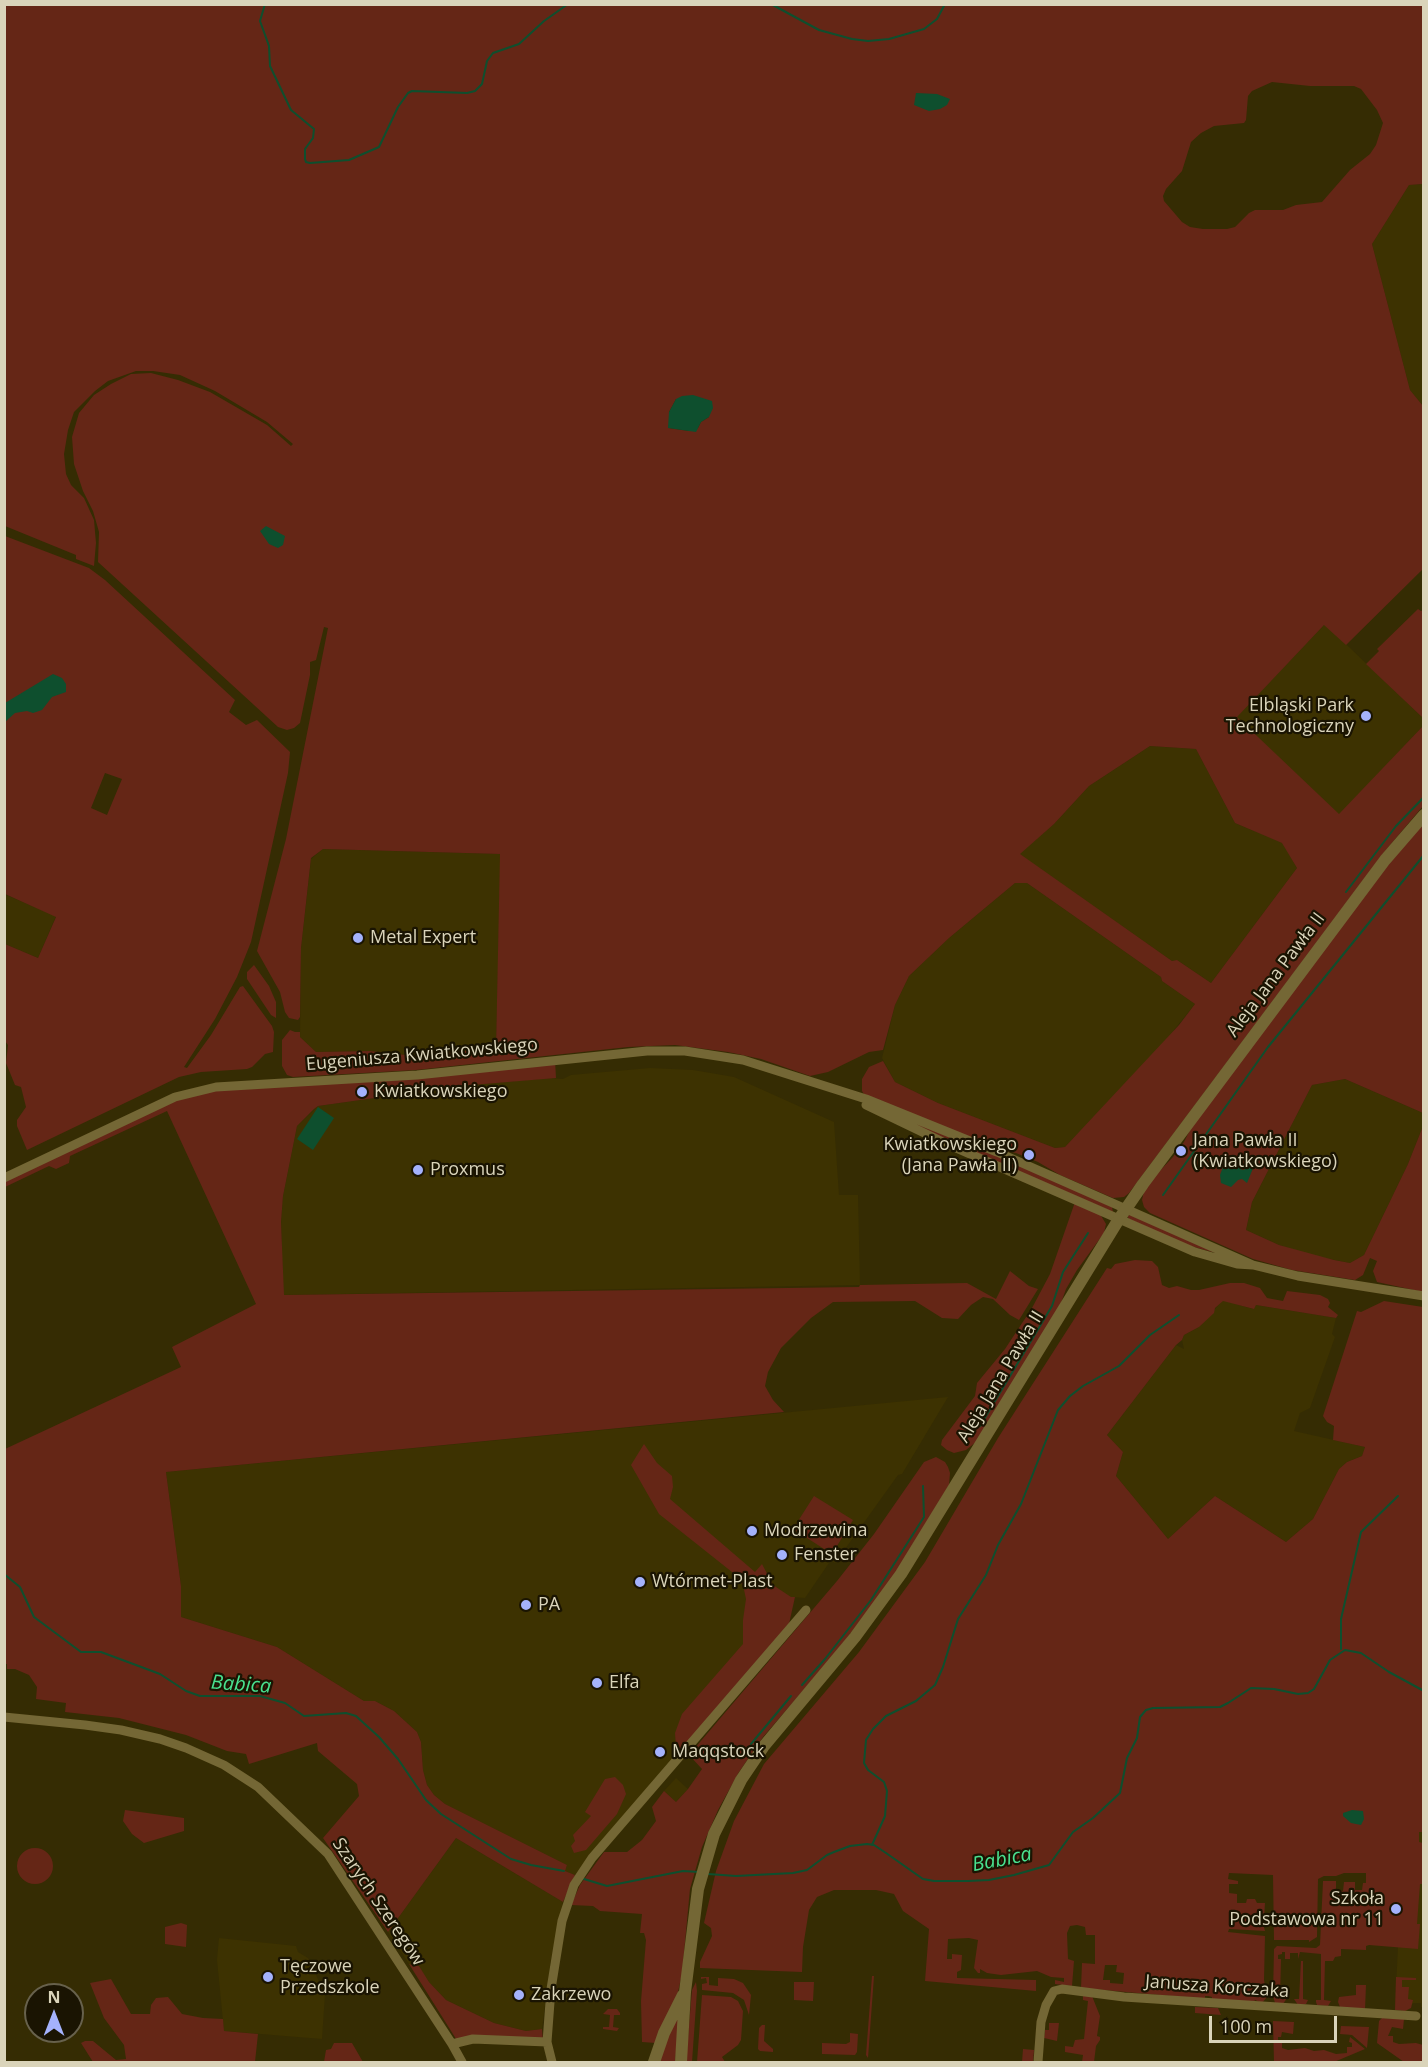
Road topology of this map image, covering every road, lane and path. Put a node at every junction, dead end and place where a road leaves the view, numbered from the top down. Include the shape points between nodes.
1 (1424, 815) edge
2 (854, 1096) junction
3 (4, 1178) edge
4 (1126, 1208) junction
5 (1119, 1219) junction
6 (1253, 1265) junction
7 (1424, 1296) edge
8 (806, 1610) dead end
9 (4, 1717) edge
10 (685, 1992) junction
11 (1416, 2016) dead end
12 (547, 2042) junction
13 (452, 2044) junction
14 (462, 2062) edge
15 (552, 2062) edge
16 (654, 2062) edge
17 (681, 2062) edge
18 (1038, 2062) edge

1 - 4 street, Aleja Jana Pawła II via 1385,860
2 - 3 street, Eugeniusza Kwiatkowskiego via 743,1060 663,1050 417,1075 216,1087 175,1097
2 - 4 street, Eugeniusza Kwiatkowskiego
2 - 5 street, Eugeniusza Kwiatkowskiego via 945,1143
4 - 5 street, Aleja Jana Pawła II
4 - 6 street, Eugeniusza Kwiatkowskiego
5 - 6 street, Eugeniusza Kwiatkowskiego via 1195,1252
5 - 10 street, Aleja Jana Pawła II via 902,1574 764,1746 735,1790 714,1833 698,1889
6 - 7 street
8 - 12 street via 574,1885 556,1950
9 - 13 street, Szarych Szeregów via 121,1730 160,1740 218,1762 258,1787 328,1854
10 - 16 street, Aleja Jana Pawła II
10 - 17 street, Aleja Jana Pawła II
11 - 18 street, Janusza Korczaka via 1136,1998 1070,1989 1054,1991 1048,2000
12 - 13 street via 473,2039
12 - 15 street
13 - 14 street, Szarych Szeregów

